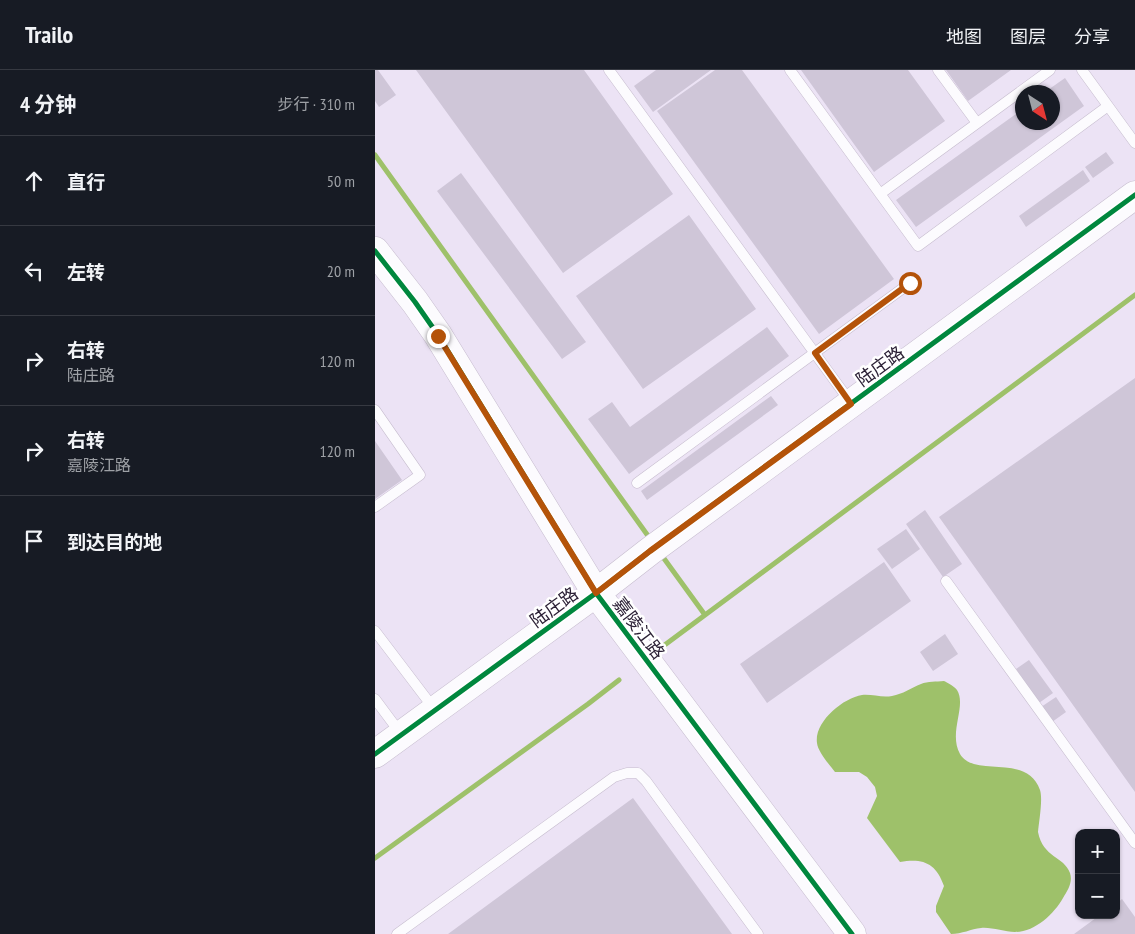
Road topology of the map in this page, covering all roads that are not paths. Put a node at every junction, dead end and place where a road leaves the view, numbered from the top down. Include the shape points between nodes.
1 (609, 70) edge
2 (791, 70) edge
3 (939, 70) edge
4 (1050, 70) edge
5 (1082, 70) edge
6 (1108, 106) junction
7 (977, 123) junction
8 (1135, 143) edge
9 (880, 194) junction
10 (1135, 195) edge
11 (375, 251) edge
12 (910, 283) dead end
13 (815, 353) junction
14 (851, 404) junction
15 (375, 410) edge
16 (637, 483) dead end
17 (375, 507) edge
18 (946, 581) dead end
19 (596, 593) junction
20 (375, 631) edge
21 (375, 698) edge
22 (436, 710) junction
23 (402, 735) junction
24 (375, 754) edge
25 (1135, 843) edge
26 (397, 934) edge
27 (759, 934) edge
28 (852, 934) edge

1 - 13 lane
2 - 9 lane
3 - 7 lane
4 - 7 lane
5 - 6 lane
6 - 8 lane
6 - 9 lane via 918,246
7 - 9 lane
10 - 14 street, 陆庄路
11 - 19 street, 嘉陵江路 via 438,336
12 - 13 lane
13 - 14 lane
13 - 16 lane
14 - 19 street, 陆庄路
15 - 17 lane via 420,476
18 - 25 lane
19 - 22 street, 陆庄路
19 - 28 street, 嘉陵江路
20 - 22 lane
21 - 23 lane
22 - 23 street, 陆庄路
23 - 24 street, 陆庄路
26 - 27 lane via 614,777 638,773

